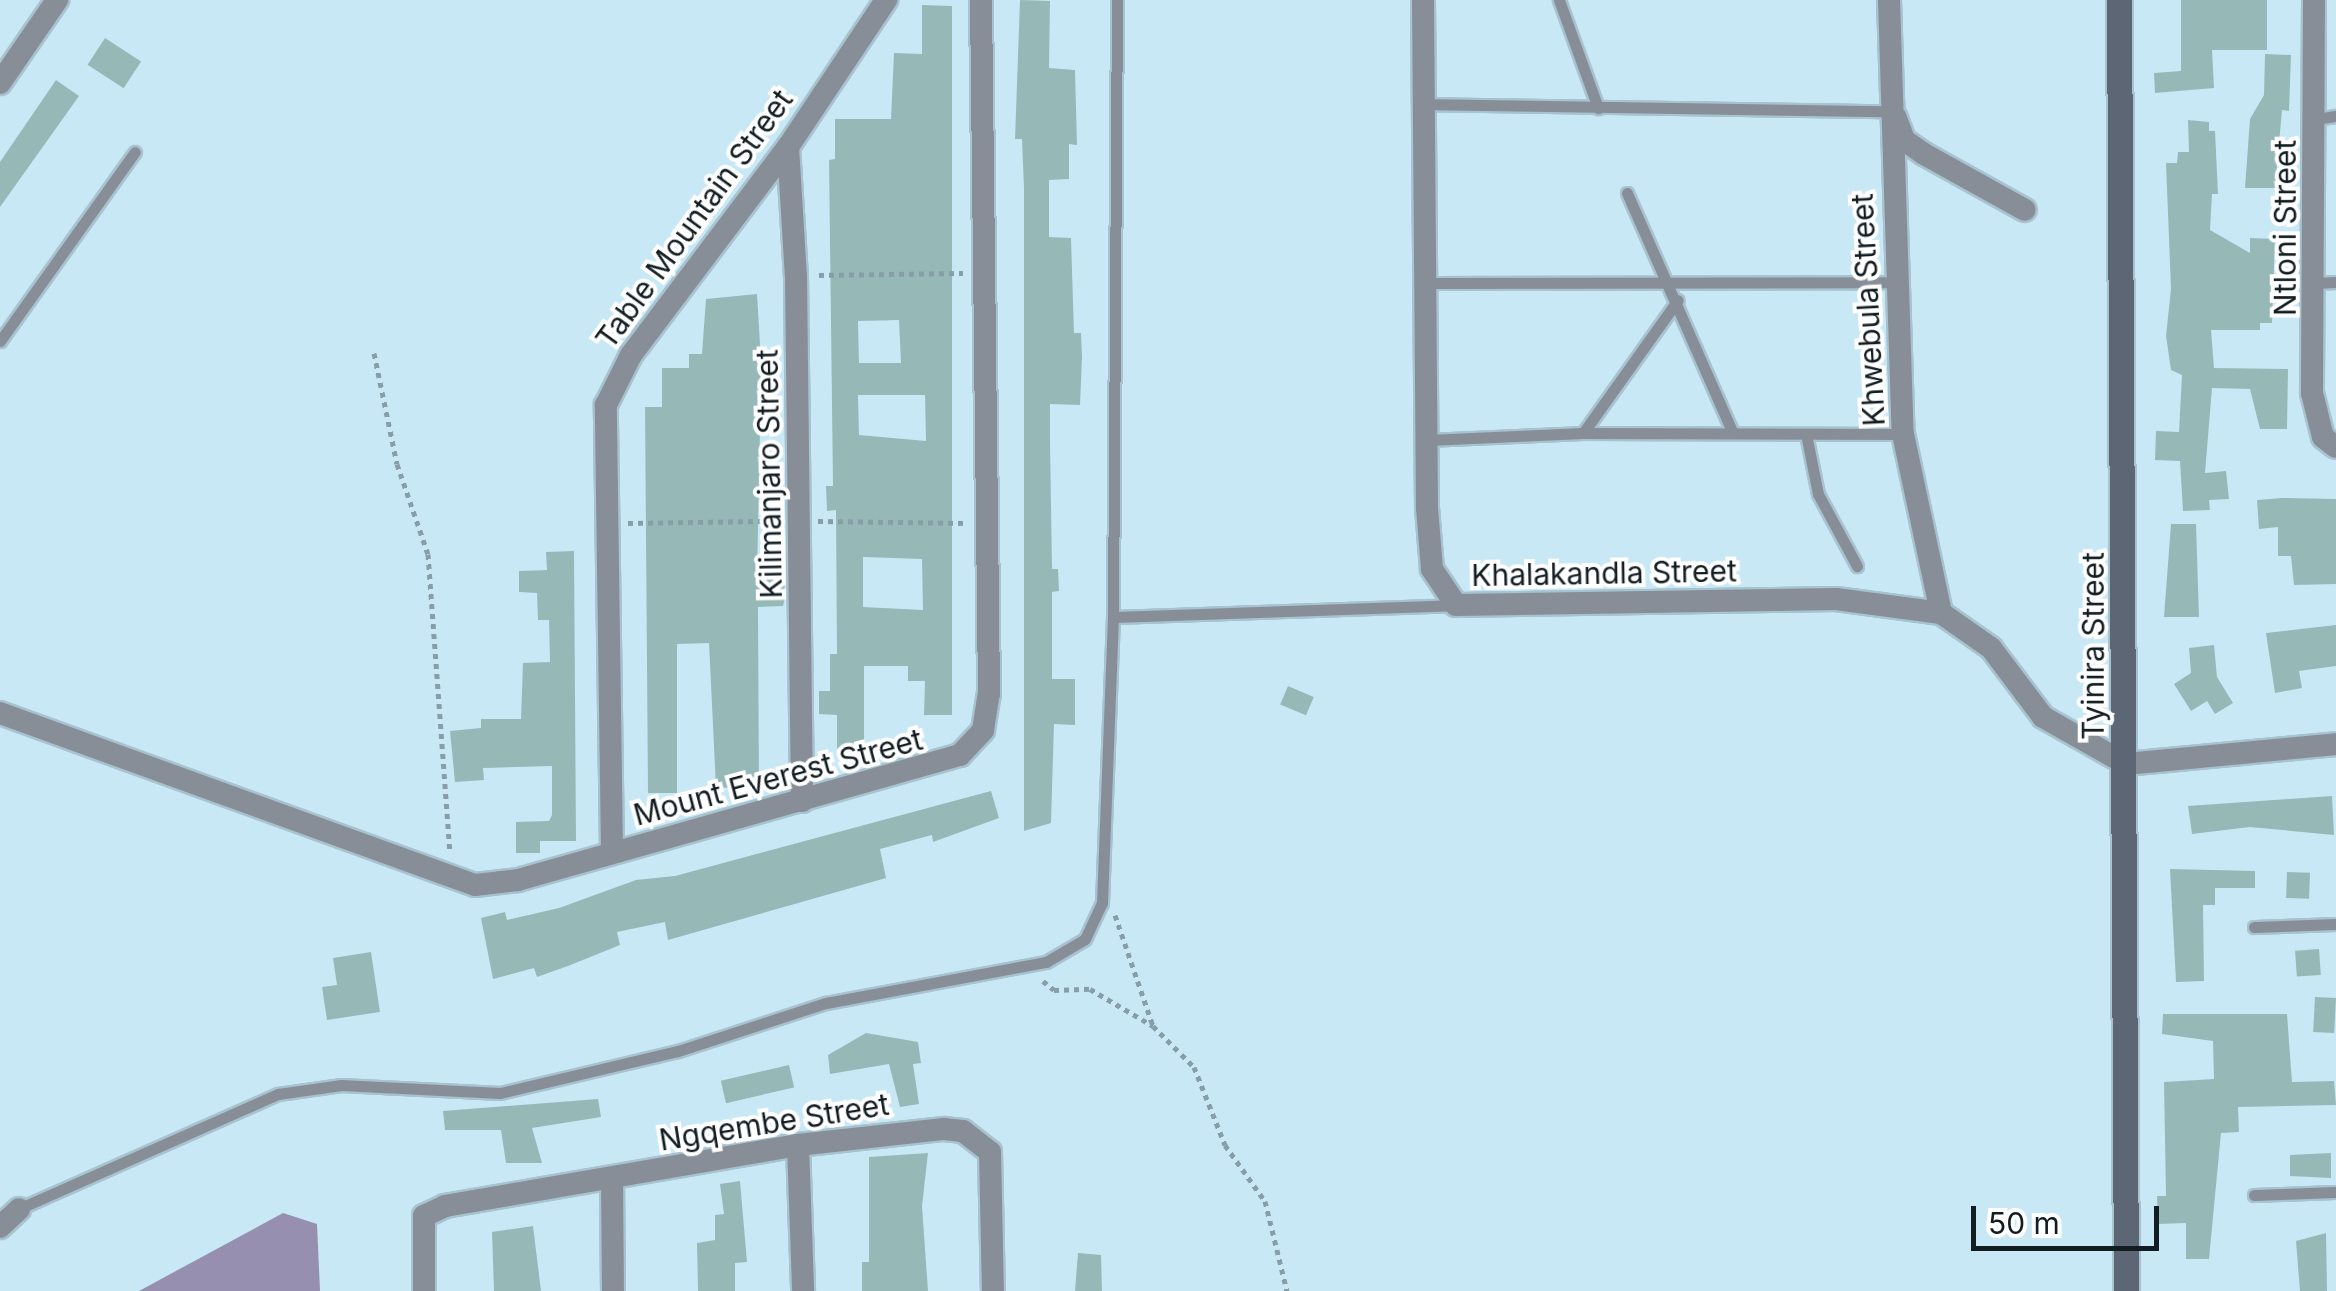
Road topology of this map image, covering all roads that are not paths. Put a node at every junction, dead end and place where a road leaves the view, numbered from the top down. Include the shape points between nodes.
1 (57, 0) edge
2 (886, 0) edge
3 (981, 0) edge
4 (1117, 0) edge
5 (1424, 0) edge
6 (1558, 0) edge
7 (1889, 0) edge
8 (2119, 0) edge
9 (2314, 0) edge
10 (0, 83) edge
11 (1424, 104) junction
12 (1598, 108) junction
13 (1893, 112) junction
14 (2326, 118) edge
15 (788, 147) junction
16 (135, 152) dead end
17 (1627, 192) dead end
18 (2025, 210) dead end
19 (1670, 282) junction
20 (1895, 282) junction
21 (2326, 282) edge
22 (1427, 283) junction
23 (1678, 300) junction
24 (0, 340) edge
25 (1583, 433) junction
26 (1734, 433) junction
27 (1806, 434) junction
28 (1904, 434) junction
29 (1428, 440) junction
30 (2336, 447) edge
31 (1857, 566) dead end
32 (1456, 605) junction
33 (1942, 613) junction
34 (1113, 617) junction
35 (0, 713) edge
36 (2336, 744) edge
37 (2126, 764) junction
38 (802, 800) junction
39 (612, 852) junction
40 (2336, 924) edge
41 (2254, 927) dead end
42 (798, 1146) junction
43 (612, 1178) junction
44 (2336, 1192) edge
45 (2254, 1195) dead end
46 (9, 1213) edge
47 (0, 1227) edge
48 (424, 1291) edge
49 (613, 1291) edge
50 (803, 1291) edge
51 (993, 1291) edge
52 (2126, 1291) edge

1 - 10 street
2 - 15 street, Table Mountain Street
3 - 38 street, Mount Everest Street via 989,694 983,730 960,756 942,764
4 - 34 lane
5 - 11 street, Khalakandla Street
6 - 12 lane
7 - 13 street, Khwebula Street
8 - 37 street, Tyinira Street
9 - 14 street, Ntloni Street
11 - 12 lane
11 - 22 street, Khalakandla Street
12 - 13 lane
13 - 18 street via 1904,140
13 - 20 street, Khwebula Street
14 - 21 street, Ntloni Street
15 - 38 street, Kilimanjaro Street via 796,276
15 - 39 street, Table Mountain Street via 631,355 606,405
16 - 24 lane
17 - 19 lane
19 - 20 lane
19 - 22 lane
19 - 23 lane
20 - 28 street, Khwebula Street
21 - 30 street, Ntloni Street via 2312,393 2322,436
22 - 29 street, Khalakandla Street
23 - 25 lane
23 - 26 lane
25 - 26 lane
25 - 29 lane
26 - 27 lane
27 - 28 lane
27 - 31 lane via 1818,494
28 - 33 street, Khwebula Street
29 - 32 street, Khalakandla Street via 1432,569
32 - 33 street, Khalakandla Street via 1836,599
32 - 34 lane
33 - 37 street, Khalakandla Street via 1991,648 2043,716
34 - 46 lane via 1102,903 1085,938 1046,962 826,1003 678,1052 500,1093 341,1085 278,1094
35 - 39 street, Mount Everest Street via 452,880 508,882
36 - 37 street
37 - 52 street, Tyinira Street
38 - 39 street, Mount Everest Street
40 - 41 lane
42 - 43 street, Ngqembe Street
42 - 50 street
42 - 51 street, Ngqembe Street via 944,1129 977,1140 995,1168
43 - 48 street, Ngqembe Street via 444,1206 424,1216
43 - 49 street
44 - 45 lane
46 - 47 street

